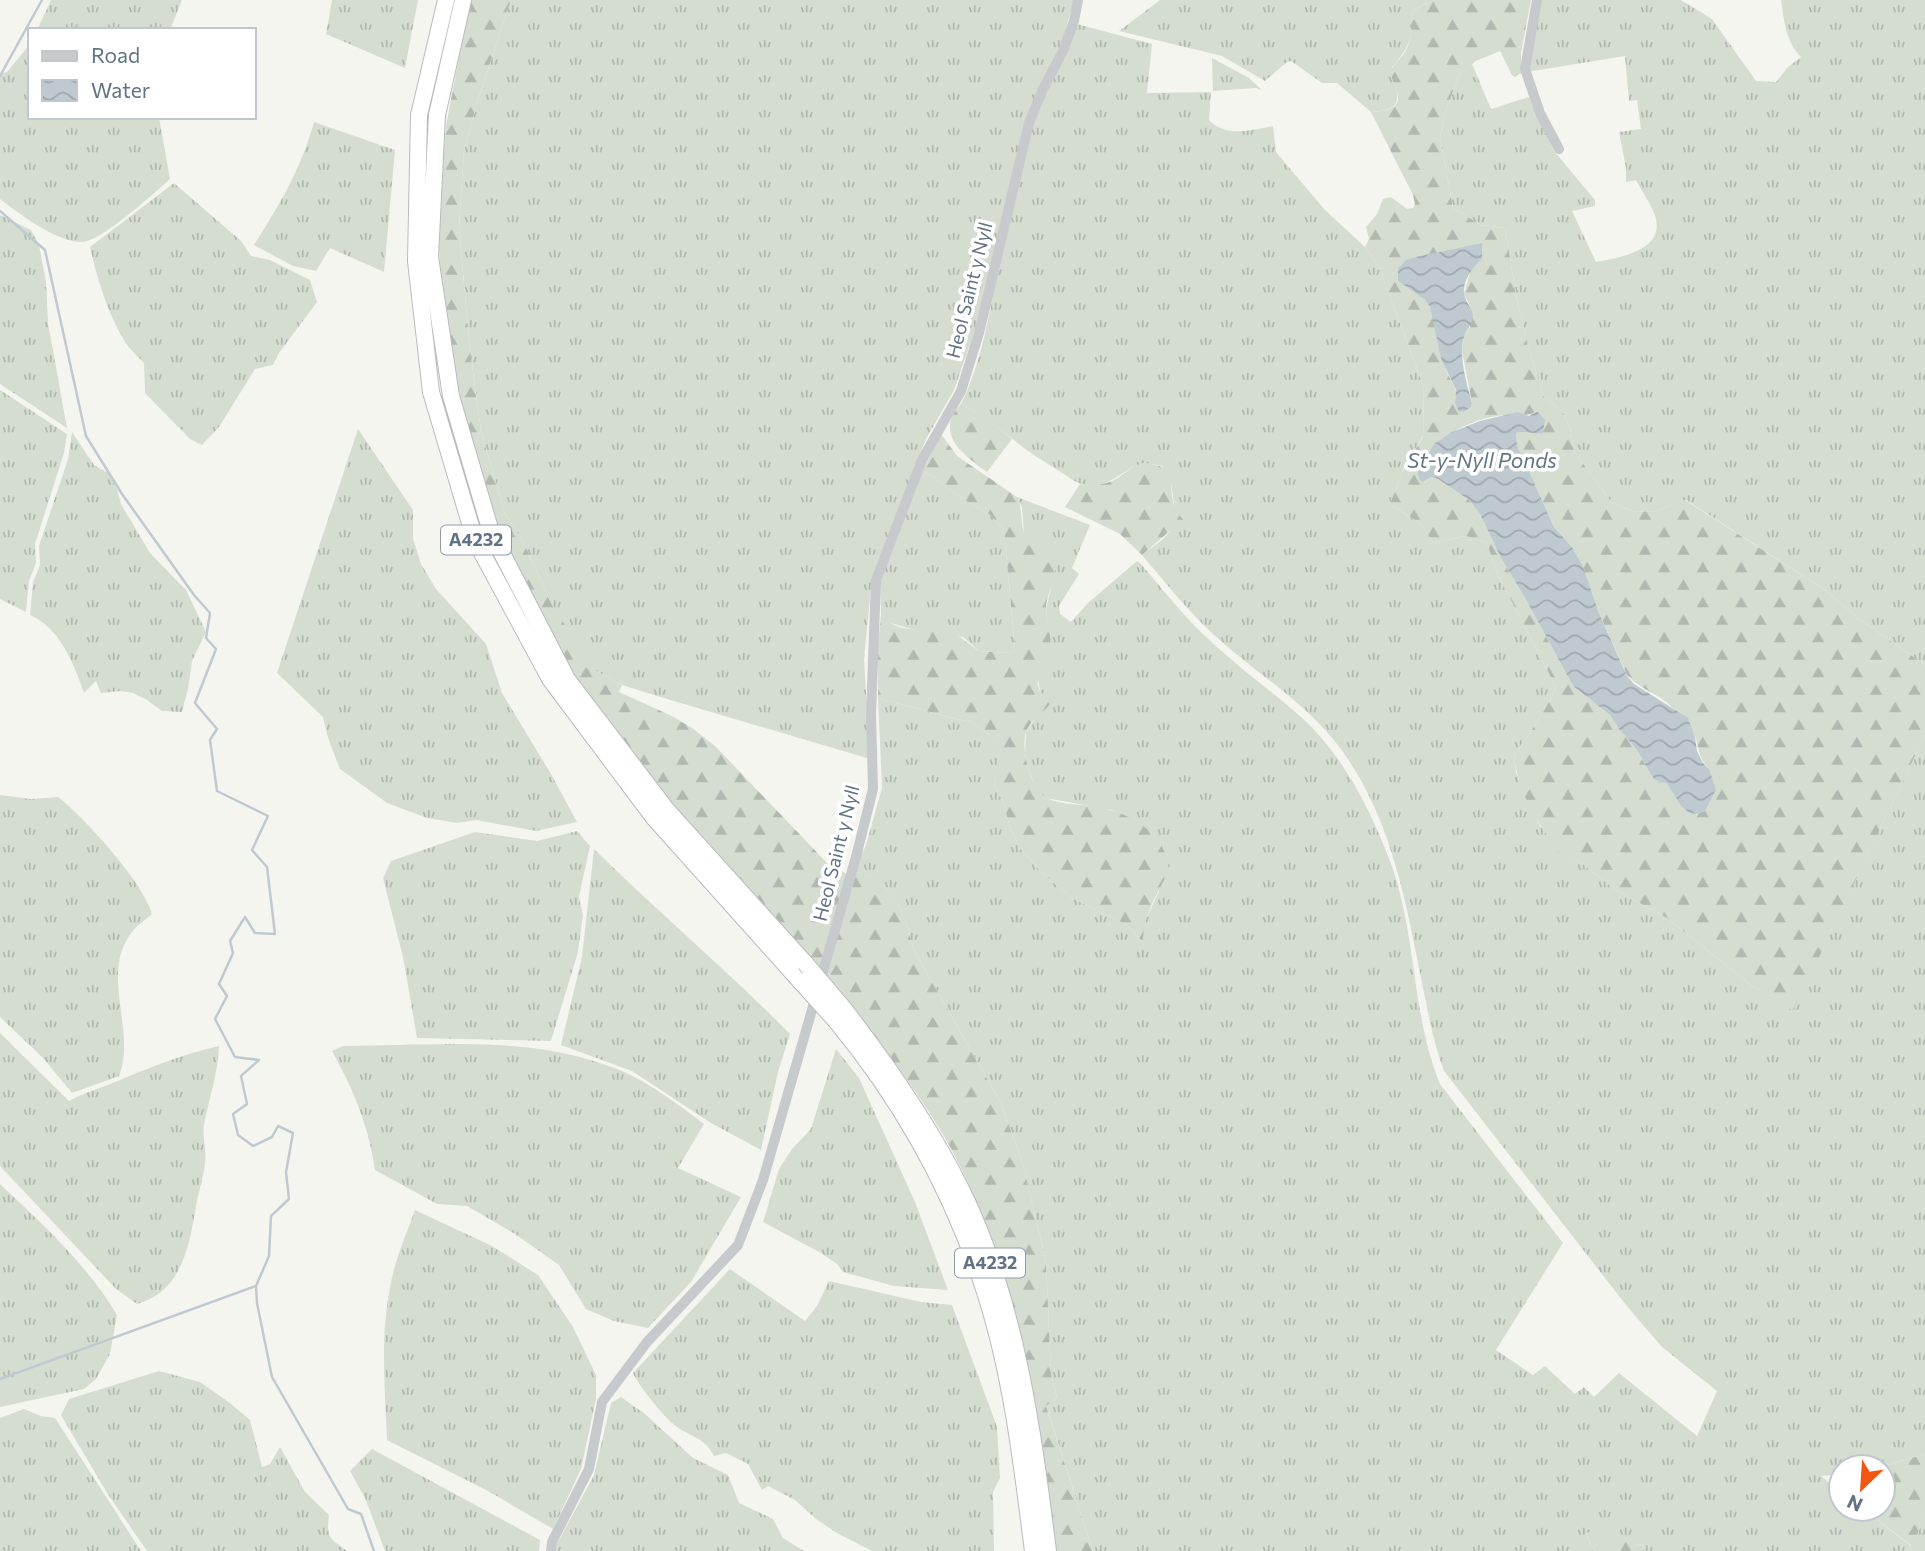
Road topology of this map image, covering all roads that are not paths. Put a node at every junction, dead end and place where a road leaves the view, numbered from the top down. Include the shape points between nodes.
1 (446, 0) edge
2 (463, 0) edge
3 (1078, 0) edge
4 (1537, 0) edge
5 (1559, 149) dead end
6 (840, 1015) junction
7 (1018, 1441) junction
8 (551, 1551) edge
9 (1024, 1551) edge
10 (1033, 1551) edge
11 (1048, 1551) edge

1 - 6 highway, A4232, bridge via 419,115 416,261 431,392 475,540 550,680 654,818 800,981
2 - 6 highway, A4232, bridge via 437,115 430,257 451,396 491,532 567,679 666,809 805,963
3 - 8 street, Heol Saint y Nyll via 1063,51 1029,123 961,391 922,460 876,580 873,791 763,1180 738,1245 647,1342 602,1402 589,1469
4 - 5 street via 1525,69
6 - 7 highway, A4232 via 929,1157 960,1222 986,1296
6 - 11 highway, A4232 via 918,1109 963,1192 986,1248 1016,1350
7 - 9 highway
7 - 10 highway, A4232

